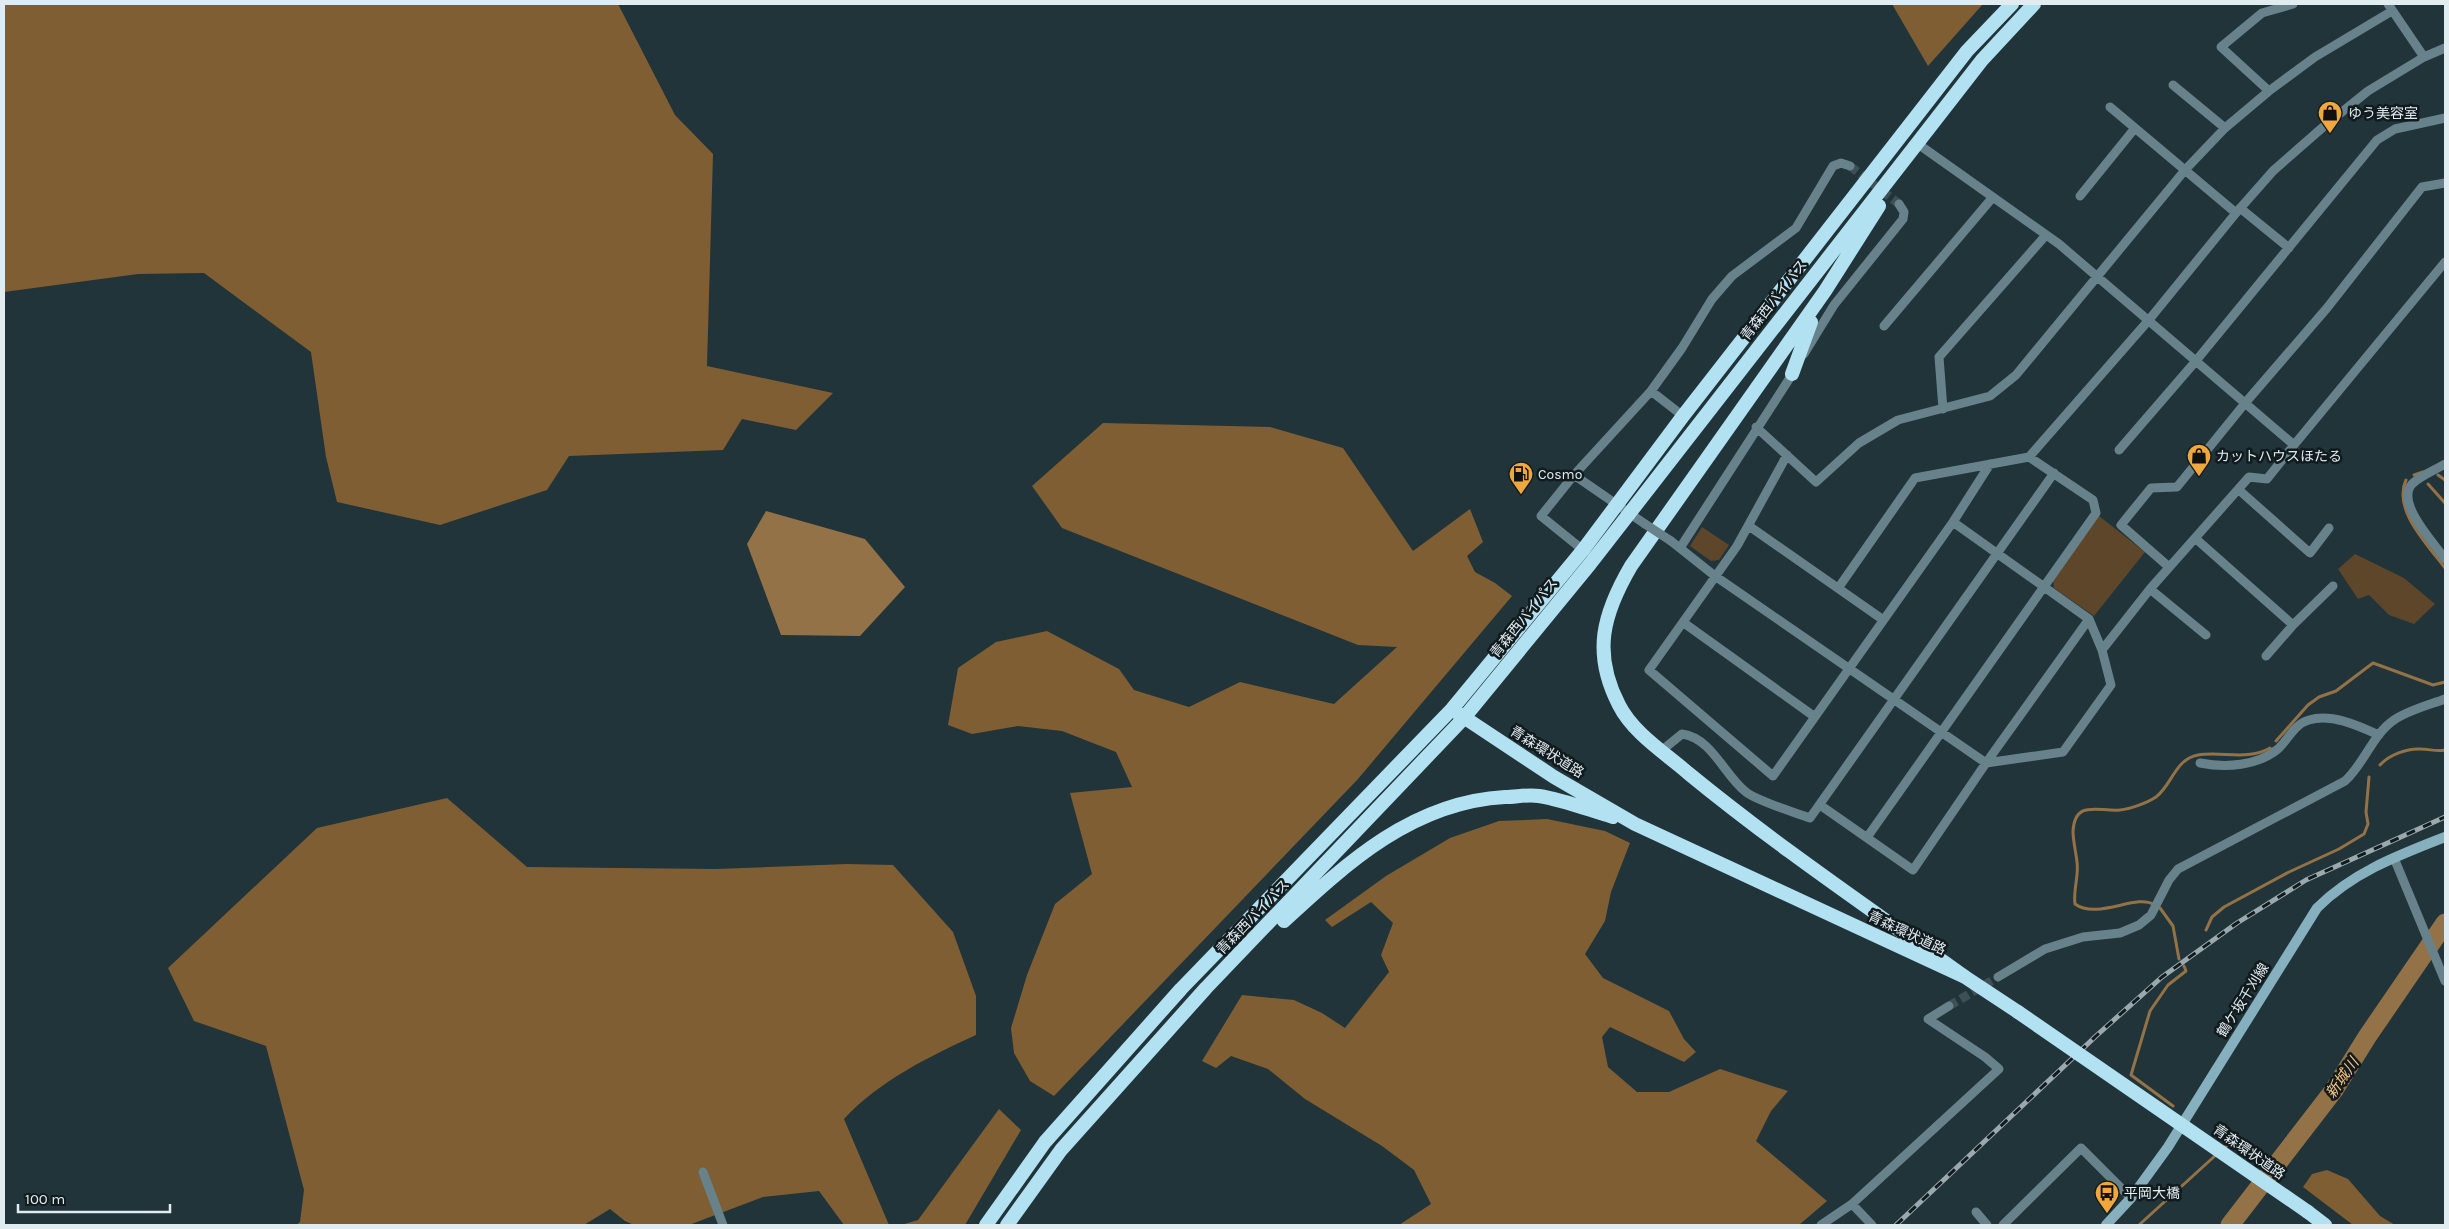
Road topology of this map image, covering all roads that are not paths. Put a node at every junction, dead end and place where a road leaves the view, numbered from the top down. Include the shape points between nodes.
1 (2012, 4) edge
2 (2034, 4) edge
3 (2293, 4) edge
4 (2390, 7) edge
5 (2445, 48) edge
6 (2424, 57) junction
7 (2173, 85) dead end
8 (2269, 90) junction
9 (2110, 107) dead end
10 (2445, 118) edge
11 (2135, 128) junction
12 (2225, 128) junction
13 (1918, 144) junction
14 (1850, 166) dead end
15 (2185, 170) junction
16 (2445, 183) edge
17 (2080, 196) dead end
18 (1993, 197) junction
19 (1899, 204) dead end
20 (2238, 210) junction
21 (2046, 236) junction
22 (2289, 248) junction
23 (2445, 262) edge
24 (2096, 277) junction
25 (1825, 292) junction
26 (2148, 321) junction
27 (1884, 326) dead end
28 (2195, 362) junction
29 (1792, 374) junction
30 (1651, 391) junction
31 (2246, 402) junction
32 (1943, 409) junction
33 (1683, 416) junction
34 (1756, 427) junction
35 (2294, 445) junction
36 (2119, 450) dead end
37 (1787, 455) junction
38 (2030, 457) junction
39 (1990, 464) junction
40 (2445, 464) edge
41 (2054, 473) junction
42 (1574, 475) junction
43 (2238, 490) junction
44 (1616, 506) junction
45 (1628, 513) junction
46 (1953, 522) junction
47 (1749, 526) junction
48 (2329, 528) dead end
49 (2195, 538) junction
50 (1680, 548) junction
51 (1583, 550) junction
52 (1998, 554) junction
53 (2445, 558) edge
54 (2169, 567) junction
55 (1715, 576) junction
56 (2044, 586) junction
57 (2333, 586) dead end
58 (1838, 587) junction
59 (2150, 589) junction
60 (1882, 619) junction
61 (2089, 619) junction
62 (1684, 623) junction
63 (2293, 625) junction
64 (2206, 635) dead end
65 (2102, 650) junction
66 (2266, 656) dead end
67 (1850, 668) junction
68 (2445, 699) edge
69 (1895, 701) junction
70 (1452, 708) junction
71 (1815, 717) junction
72 (1463, 719) junction
73 (1941, 733) junction
74 (2379, 735) junction
75 (1661, 751) junction
76 (1986, 763) junction
77 (2200, 763) dead end
78 (1820, 805) junction
79 (1635, 824) junction
80 (1868, 836) junction
81 (2445, 837) edge
82 (2394, 858) junction
83 (1965, 977) junction
84 (1998, 977) tunnel mouth
85 (2445, 979) edge
86 (1206, 988) junction
87 (1949, 1006) tunnel mouth
88 (703, 1172) dead end
89 (2131, 1198) junction
90 (1852, 1204) junction
91 (1976, 1212) dead end
92 (723, 1225) edge
93 (986, 1225) edge
94 (1007, 1225) edge
95 (1822, 1225) edge
96 (1872, 1225) edge
97 (1987, 1225) edge
98 (2003, 1225) edge
99 (2106, 1225) edge
100 (2325, 1225) edge

1 - 33 highway, 青森西バイパス via 1966,51
2 - 13 highway, 青森西バイパス via 1982,60
3 - 8 street via 2262,13 2221,47
4 - 6 street
4 - 8 street
5 - 6 street
6 - 20 street via 2368,91 2322,128 2273,172
7 - 12 street
8 - 12 street
9 - 11 street
10 - 22 street via 2394,129 2377,140
11 - 15 street
11 - 17 street
12 - 15 street
13 - 18 street
13 - 25 highway
13 - 45 highway, 青森西バイパス
14 - 30 street via 1841,163 1833,166 1796,228 1732,276 1712,299
15 - 20 street
15 - 24 street
16 - 31 street via 2422,187 2327,308
18 - 21 street
18 - 27 street
19 - 29 street via 1904,212 1903,219 1834,305
20 - 22 street
20 - 26 street
21 - 24 street
21 - 32 street via 1939,357
22 - 28 street
23 - 35 street
24 - 26 street
24 - 32 street via 2016,375 1990,396
25 - 29 highway via 1804,336
25 - 75 highway via 1631,566 1608,613 1603,634 1604,664 1609,682 1628,720
26 - 28 street
26 - 38 street
28 - 31 street
28 - 36 street
29 - 34 street
30 - 33 street
30 - 42 street
31 - 35 street
31 - 54 street via 2177,486 2151,488 2121,525
32 - 37 street via 1898,420 1859,443 1816,482
33 - 44 highway, 青森西バイパス
34 - 37 street
34 - 50 street
35 - 43 street via 2267,479 2249,477
37 - 47 street
38 - 39 street
38 - 41 street
39 - 46 street
39 - 58 street via 1915,478
40 - 53 street via 2410,486 2408,494 2421,529
41 - 52 street
41 - 56 street via 2093,500 2096,513
42 - 44 street
42 - 51 street via 1541,516
43 - 48 street via 2310,553
43 - 49 street
44 - 45 street
44 - 51 highway, 青森西バイパス
45 - 50 street, bridge
45 - 72 highway, 青森西バイパス
46 - 52 street
46 - 60 street
47 - 55 street
47 - 58 street
49 - 54 street
49 - 63 street
50 - 55 street
51 - 70 highway, 青森西バイパス
52 - 56 street
52 - 69 street
54 - 59 street
55 - 62 street
55 - 67 street
56 - 61 street
56 - 73 street
57 - 63 street
58 - 60 street
59 - 64 street
59 - 65 street
60 - 67 street
61 - 65 street
61 - 76 street
62 - 71 street
62 - 71 street via 1649,670 1773,776
63 - 66 street
65 - 76 street via 2111,685 2063,752
67 - 69 street
67 - 71 street
68 - 74 street via 2393,720
69 - 73 street
69 - 78 street
70 - 72 highway, 青森環状道路
70 - 93 highway, 青森西バイパス via 1182,989 1045,1142
72 - 79 highway, 青森環状道路
72 - 86 highway, 青森西バイパス
73 - 76 street
73 - 80 street
74 - 77 street via 2331,719 2307,720 2278,749 2249,763 2225,766
74 - 84 street via 2346,781 2178,869 2151,915 2139,925 2120,933 2083,937 2045,949
75 - 78 street via 1682,734 1691,735 1708,749 1746,793 1810,818
75 - 83 highway via 1733,810
76 - 80 street via 1914,870
78 - 80 street
79 - 83 highway, 青森環状道路
79 - 86 highway via 1538,796 1477,799 1423,816 1380,840 1334,874
81 - 82 main road, 鶴ケ坂千刈線
82 - 85 street
82 - 89 main road, 鶴ケ坂千刈線 via 2348,881 2317,908 2168,1147
83 - 100 highway, 青森環状道路, bridge
86 - 94 highway, 青森西バイパス via 1061,1150
87 - 90 street via 1928,1019 1999,1069
88 - 92 street
89 - 98 street via 2081,1148
89 - 99 main road, 鶴ケ坂千刈線
90 - 95 street
90 - 96 street
91 - 97 street

